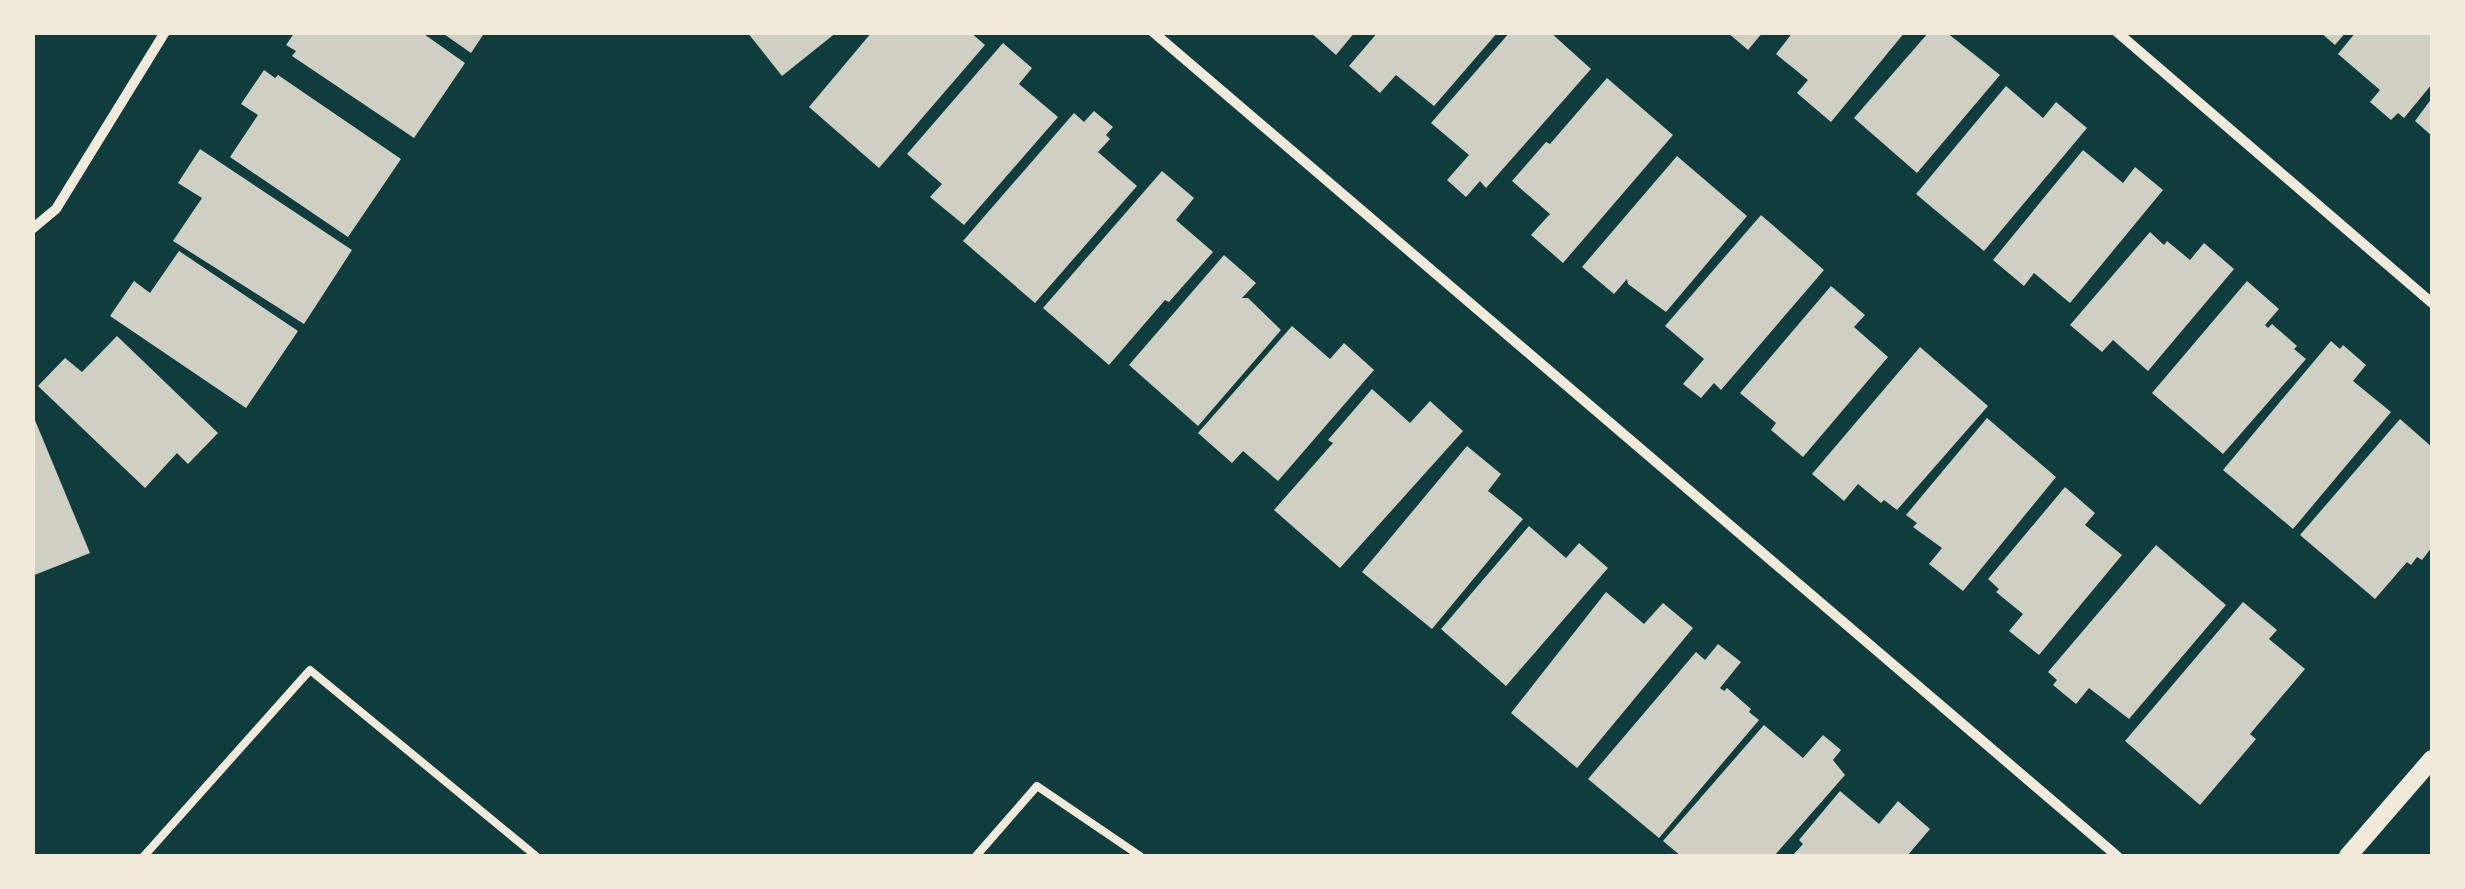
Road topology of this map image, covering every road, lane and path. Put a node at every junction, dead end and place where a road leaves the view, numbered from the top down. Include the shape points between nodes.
1 (165, 32) edge
2 (1153, 32) edge
3 (2117, 32) edge
4 (32, 229) edge
5 (2432, 304) edge
6 (2432, 759) edge
7 (144, 856) edge
8 (536, 856) edge
9 (976, 856) edge
10 (1140, 856) edge
11 (2117, 856) edge
12 (2348, 856) edge

1 - 4 street via 56,209
2 - 11 street
3 - 5 street
6 - 12 street
7 - 8 lane via 310,670
9 - 10 lane via 1037,786

